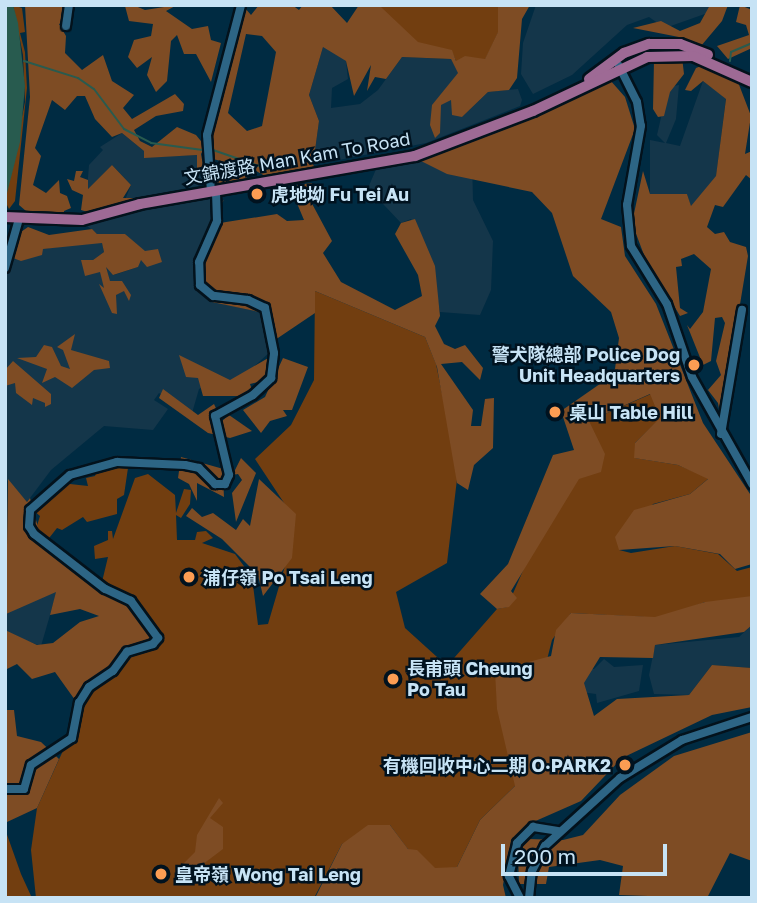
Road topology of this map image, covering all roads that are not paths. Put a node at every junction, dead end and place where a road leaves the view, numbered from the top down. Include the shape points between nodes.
1 (69, 5) edge
2 (241, 5) edge
3 (66, 26) dead end
4 (617, 63) junction
5 (752, 82) edge
6 (213, 192) junction
7 (12, 218) edge
8 (5, 268) edge
9 (743, 310) dead end
10 (721, 434) junction
11 (752, 484) edge
12 (752, 716) edge
13 (5, 789) edge
14 (558, 831) junction
15 (520, 898) edge
16 (529, 898) edge

1 - 3 street
2 - 6 street via 207,135
4 - 5 main road, 文錦渡路 Man Kam To Road via 670,54 693,56
4 - 6 main road, 文錦渡路 Man Kam To Road via 579,88 415,156
4 - 10 street via 638,102 641,126 627,205 631,246 667,304 692,377
6 - 7 main road, 文錦渡路 Man Kam To Road via 82,220
6 - 13 street via 217,221 199,262 200,285 213,296 248,300 265,308 274,353 271,378 253,395 215,416 229,475 225,484 215,484 199,468 185,465 117,462 70,475 30,510 29,526 34,534 105,589 131,601 158,638 127,652 113,671 89,687 79,703 72,738 31,765 24,789
7 - 8 street
9 - 10 street
10 - 11 street
12 - 14 street via 713,727 659,752
14 - 15 street via 533,827 517,843 509,876
14 - 16 street via 532,871

